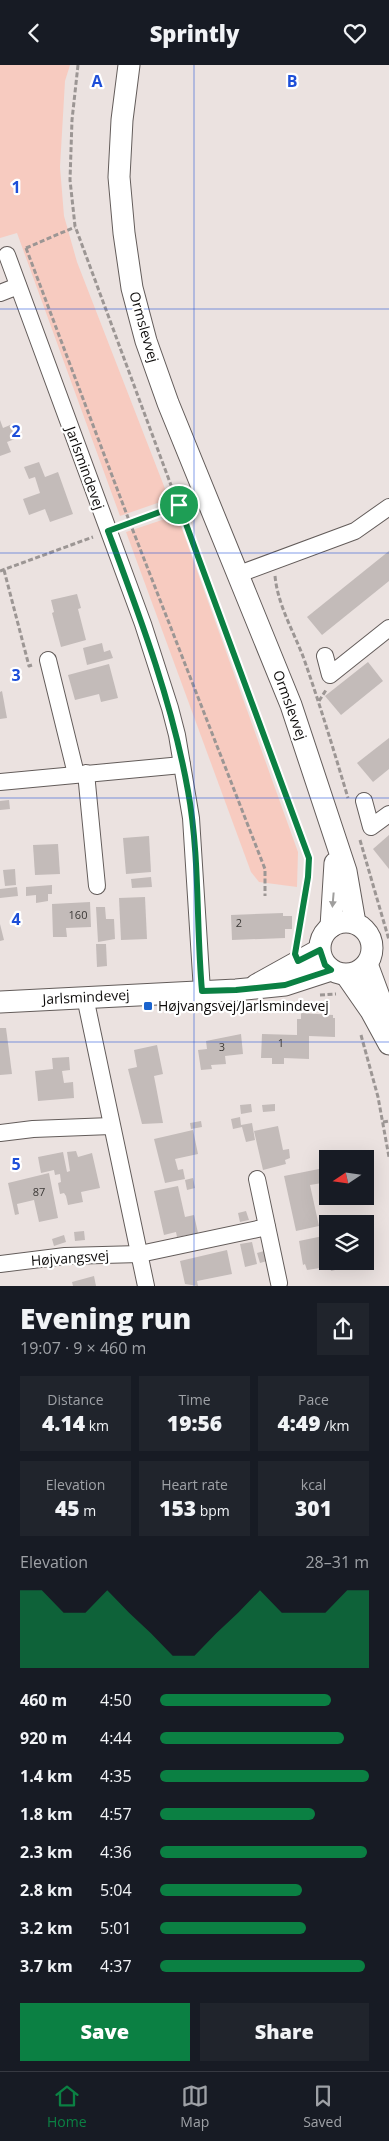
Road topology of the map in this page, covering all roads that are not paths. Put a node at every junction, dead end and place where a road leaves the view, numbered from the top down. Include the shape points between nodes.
1 (129, 65) edge
2 (7, 255) road end
3 (18, 286) junction
4 (0, 293) edge
5 (389, 507) edge
6 (239, 574) junction
7 (389, 628) edge
8 (325, 656) dead end
9 (48, 661) road end
10 (182, 765) junction
11 (81, 774) junction
12 (0, 782) edge
13 (357, 803) road end
14 (389, 814) edge
15 (334, 838) junction
16 (96, 886) dead end
17 (355, 923) junction
18 (331, 927) junction
19 (320, 950) junction
20 (367, 964) junction
21 (301, 970) junction
22 (339, 972) junction
23 (202, 991) junction
24 (85, 997) junction
25 (0, 1002) edge
26 (389, 1037) edge
27 (389, 1044) edge
28 (112, 1126) junction
29 (0, 1133) edge
30 (258, 1179) dead end
31 (267, 1227) junction
32 (140, 1254) junction
33 (0, 1264) edge
34 (279, 1283) dead end
35 (146, 1286) edge

1 - 6 street, Ormslevvej via 119,177 132,288 168,403
2 - 3 street, Jarlsmindevej
3 - 4 street
3 - 10 street, Jarlsmindevej via 157,667
5 - 6 street via 355,531
6 - 15 street, Ormslevvej via 291,705
7 - 8 street via 330,675
9 - 11 street
10 - 11 street
10 - 23 street, Jarlsmindevej via 192,818
11 - 12 street
11 - 16 street
13 - 14 street via 372,827
15 - 17 street, Ormslevvej via 346,871
15 -> 18 street, Ormslevvej via 336,877
17 - 18 street via 338,923
17 - 20 street via 368,933 371,940 371,957
18 - 19 street via 324,933
19 - 21 street, Jarlsmindevej
19 - 22 street via 325,965
20 - 22 street via 354,973
20 - 26 street via 383,1007
21 - 22 street, Jarlsmindevej
21 - 23 street, Jarlsmindevej via 250,989
22 - 27 street via 371,1011
23 - 24 street, Jarlsmindevej
24 - 25 street, Jarlsmindevej
24 - 28 street
28 - 29 street
28 - 32 street
30 - 31 street
31 - 32 street, Højvangsvej
31 - 34 street
32 - 33 street, Højvangsvej via 66,1256
32 - 35 street

